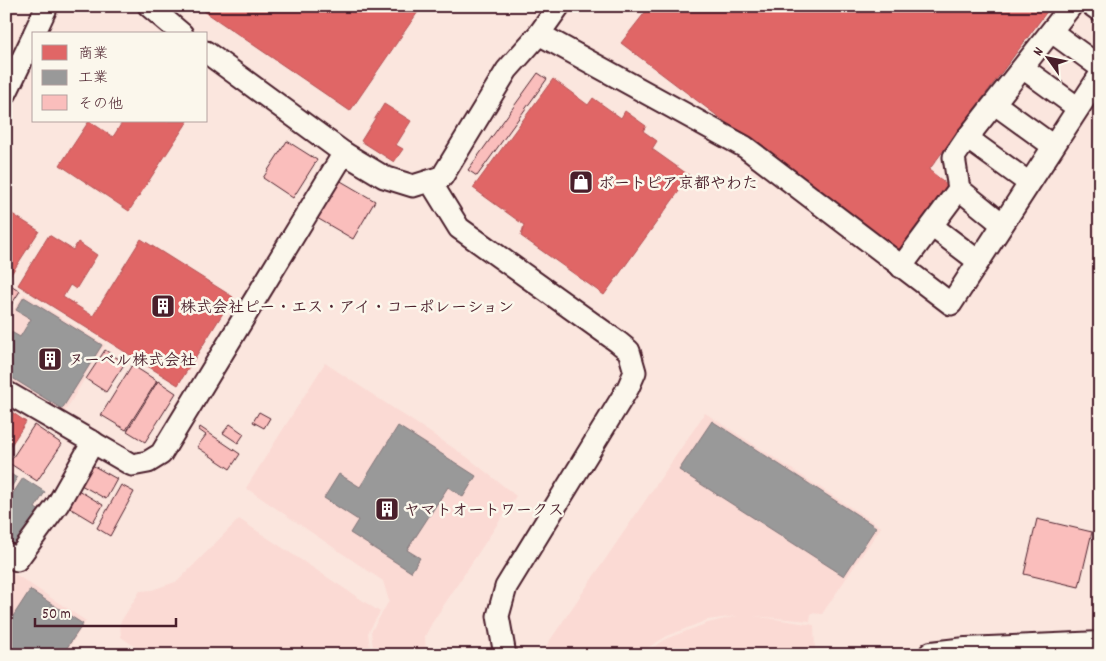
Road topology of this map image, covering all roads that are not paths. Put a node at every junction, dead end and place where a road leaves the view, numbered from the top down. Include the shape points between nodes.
1 (47, 6) edge
2 (149, 6) edge
3 (559, 6) edge
4 (1071, 6) edge
5 (1093, 6) edge
6 (1100, 11) edge
7 (35, 32) edge
8 (180, 32) edge
9 (1052, 32) junction
10 (539, 34) junction
11 (32, 38) edge
12 (208, 53) edge
13 (1100, 67) edge
14 (1023, 68) junction
15 (1100, 74) edge
16 (6, 93) edge
17 (995, 104) junction
18 (1078, 108) junction
19 (967, 138) junction
20 (1053, 146) junction
21 (344, 153) junction
22 (430, 181) junction
23 (1029, 183) junction
24 (959, 189) junction
25 (1002, 224) junction
26 (932, 226) junction
27 (978, 261) junction
28 (901, 266) junction
29 (6, 392) edge
30 (93, 442) junction
31 (6, 553) edge
32 (1100, 645) edge
33 (505, 655) edge
34 (932, 655) edge

1 - 7 street
2 - 8 street
3 - 10 street
4 - 9 street
5 - 6 street
9 - 13 street
9 - 14 street
10 - 22 street via 507,70 442,177
10 - 28 street via 745,147
11 - 16 street
12 - 21 street
14 - 17 street
14 - 18 street
15 - 18 street
17 - 19 street
17 - 20 street
18 - 20 street
19 - 23 street
19 - 24 street via 954,158
20 - 23 street
21 - 22 street via 384,177 413,186
21 - 30 street via 161,454 148,462 132,465
22 - 33 street via 459,228 629,351 634,372 628,388 506,587 498,616
23 - 25 street
24 - 25 street
24 - 26 street
25 - 27 street
26 - 27 street
26 - 28 street
27 - 28 street via 951,304
29 - 30 street
30 - 31 street via 58,504 18,560
32 - 34 main road

